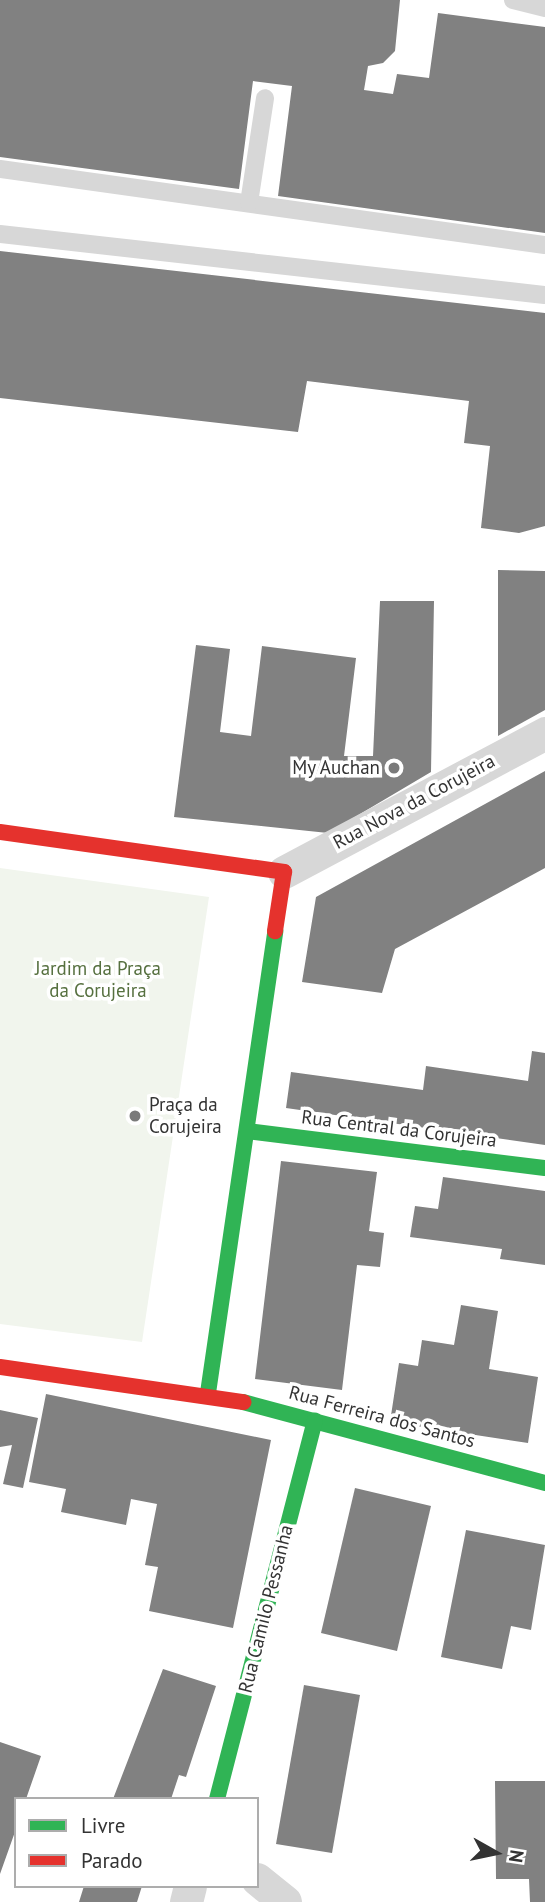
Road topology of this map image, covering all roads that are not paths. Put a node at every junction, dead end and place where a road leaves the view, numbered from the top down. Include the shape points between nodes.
1 (513, 0) edge
2 (545, 8) edge
3 (265, 98) dead end
4 (0, 169) edge
5 (249, 203) junction
6 (0, 234) edge
7 (545, 245) edge
8 (545, 295) edge
9 (545, 733) edge
10 (0, 832) edge
11 (284, 872) junction
12 (247, 1131) junction
13 (545, 1168) edge
14 (0, 1367) edge
15 (208, 1393) junction
16 (315, 1420) junction
17 (545, 1483) edge
18 (218, 1797) edge
19 (259, 1881) edge
20 (285, 1902) edge

1 - 2 lane
3 - 5 lane
4 - 5 lane
5 - 7 lane
6 - 8 lane
9 - 11 street, Rua Nova da Corujeira
10 - 11 street
11 - 12 street
12 - 13 street, Rua Central da Corujeira
12 - 15 street
14 - 15 street
15 - 16 street, Rua Ferreira dos Santos
16 - 17 street, Rua Ferreira dos Santos
16 - 18 street, Rua Camilo Pessanha
19 - 20 street

